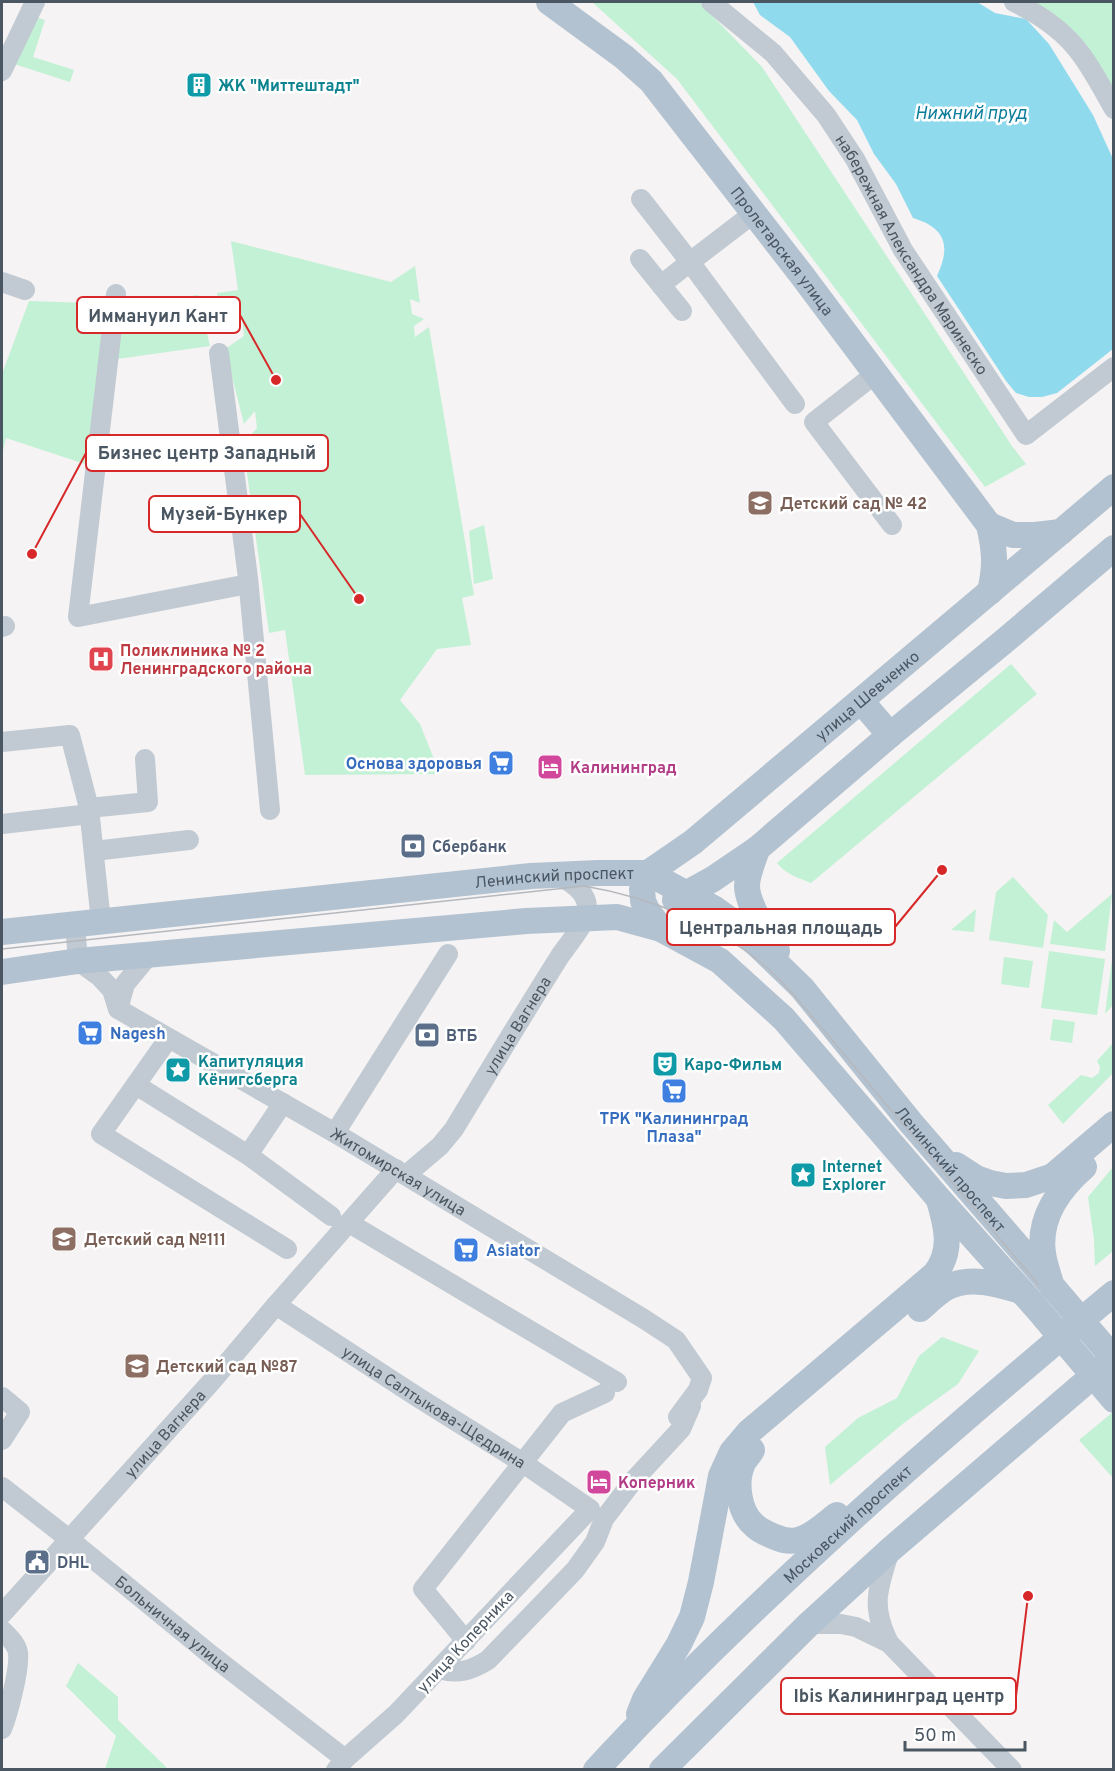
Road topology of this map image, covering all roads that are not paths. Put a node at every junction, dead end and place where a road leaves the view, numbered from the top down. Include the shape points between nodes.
1 (35, 2) edge
2 (549, 2) edge
3 (711, 2) edge
4 (1014, 2) edge
5 (2, 71) edge
6 (1113, 109) edge
7 (641, 199) dead end
8 (754, 213) junction
9 (640, 259) dead end
10 (690, 262) junction
11 (2, 282) edge
12 (661, 285) junction
13 (25, 290) dead end
14 (116, 294) dead end
15 (682, 311) dead end
16 (219, 353) dead end
17 (1113, 367) edge
18 (875, 374) junction
19 (795, 405) dead end
20 (1113, 487) edge
21 (892, 525) dead end
22 (989, 525) junction
23 (1061, 532) junction
24 (1113, 548) edge
25 (248, 584) junction
26 (990, 592) junction
27 (861, 701) junction
28 (890, 735) junction
29 (2, 742) edge
30 (145, 759) dead end
31 (270, 810) dead end
32 (89, 811) junction
33 (2, 824) edge
34 (189, 840) dead end
35 (757, 849) junction
36 (94, 851) junction
37 (648, 873) junction
38 (554, 874) junction
39 (686, 894) junction
40 (586, 917) junction
41 (654, 920) junction
42 (101, 922) junction
43 (75, 924) junction
44 (2, 932) edge
45 (448, 954) dead end
46 (149, 955) junction
47 (78, 961) junction
48 (2, 972) edge
49 (802, 988) junction
50 (118, 1009) junction
51 (168, 1039) junction
52 (136, 1086) junction
53 (283, 1103) junction
54 (1113, 1124) edge
55 (335, 1133) junction
56 (1113, 1141) edge
57 (932, 1147) junction
58 (248, 1155) junction
59 (401, 1172) junction
60 (939, 1199) junction
61 (340, 1220) junction
62 (287, 1249) dead end
63 (1052, 1286) junction
64 (1113, 1293) edge
65 (1027, 1298) junction
66 (276, 1305) junction
67 (1113, 1358) edge
68 (698, 1390) junction
69 (2, 1397) edge
70 (1113, 1400) edge
71 (678, 1417) dead end
72 (2, 1440) edge
73 (936, 1443) junction
74 (523, 1463) junction
75 (2, 1487) edge
76 (590, 1509) joint
77 (69, 1539) junction
78 (890, 1550) junction
79 (2, 1614) edge
80 (809, 1624) junction
81 (2, 1630) edge
82 (466, 1641) junction
83 (889, 1643) junction
84 (440, 1669) junction
85 (634, 1728) junction
86 (2, 1729) edge
87 (340, 1764) edge
88 (596, 1770) edge
89 (662, 1770) edge
90 (1012, 1770) edge

1 - 5 street
2 - 8 main road, Пролетарская улица via 651,81
3 - 17 street, набережная Александра Маринеско via 773,53 826,116 855,159 903,250 1026,435
4 - 6 street via 1036,12 1080,52
7 - 10 street
8 - 10 street
8 - 18 main road, Пролетарская улица
9 - 12 street
10 - 12 street
10 - 19 street
11 - 13 street
12 - 15 street
14 - 25 street via 78,617
16 - 25 street
18 - 21 street via 814,422
18 - 22 main road, Пролетарская улица
20 - 23 main road, улица Шевченко
22 - 23 main road via 1013,535
22 - 26 main road, Пролетарская улица via 994,550
23 - 26 main road, улица Шевченко
24 - 28 main road
25 - 31 street
26 - 27 main road, улица Шевченко
27 - 28 main road
27 - 37 main road, улица Шевченко via 693,842
28 - 35 main road
29 - 32 street via 70,735
30 - 32 street via 148,802
32 - 33 street
32 - 36 street
34 - 36 street
35 - 39 main road
35 - 49 main road via 747,893 770,941
36 - 42 street
37 - 38 main road, Ленинский проспект
37 - 39 main road, Ленинский проспект
37 - 41 main road via 642,889 643,901
38 - 40 street via 580,891 587,902
38 - 42 main road, Ленинский проспект
39 - 41 main road via 660,906
39 - 49 main road, Ленинский проспект via 736,924
40 - 41 main road, Ленинский проспект
40 - 46 main road, Ленинский проспект
40 - 59 street, улица Вагнера via 454,1129 440,1146
41 - 60 main road, Ленинский проспект via 720,961 784,1019
42 - 43 main road, Ленинский проспект
43 - 44 main road, Ленинский проспект
43 - 47 street
45 - 55 street
46 - 47 main road, Ленинский проспект
46 - 50 street via 126,984
47 - 48 main road, Ленинский проспект
47 - 50 street via 112,990
49 - 57 main road, Ленинский проспект
50 - 51 street, Житомирская улица
51 - 52 street
51 - 53 street, Житомирская улица
52 - 58 street
52 - 62 street via 101,1134
53 - 55 street, Житомирская улица
53 - 58 street
54 - 57 main road via 1053,1176 1026,1185 1006,1186 975,1178
55 - 59 street, Житомирская улица
56 - 63 main road via 1063,1187 1051,1205 1042,1251
57 - 63 main road, Ленинский проспект
58 - 61 street
59 - 61 street, улица Вагнера
59 - 68 street, Житомирская улица via 676,1340 702,1378
60 - 65 main road, Ленинский проспект
60 - 85 main road via 947,1246 943,1264 935,1274 748,1432 732,1452 721,1476 692,1617 645,1699
61 - 66 street, улица Вагнера
61 - 74 street via 611,1387 562,1413
63 - 67 main road, Ленинский проспект, bridge
64 - 73 main road, Московский проспект
65 - 70 main road, Ленинский проспект, bridge
65 - 73 main road via 995,1283 946,1287 757,1444 744,1462 740,1498 753,1525 784,1540 797,1540 844,1510 881,1475
66 - 74 street, улица Салтыкова-Щедрина
66 - 77 street, улица Вагнера
67 - 78 main road
68 - 71 street
68 - 84 street via 681,1429 604,1519 595,1542 575,1570 488,1660 472,1670
69 - 72 street via 20,1412
73 - 85 main road, Московский проспект via 776,1589
74 - 76 street, улица Салтыкова-Щедрина
74 - 82 street via 423,1589
75 - 77 street, Больничная улица
76 - 82 street, улица Коперника
77 - 79 street, улица Вагнера
77 - 87 street, Больничная улица
78 - 80 main road
78 - 83 street via 877,1600 881,1628
80 - 83 street via 841,1623
80 - 89 main road
81 - 86 street via 18,1651
82 - 84 street, улица Коперника
83 - 90 street
84 - 87 street, улица Коперника
85 - 88 main road, Московский проспект

